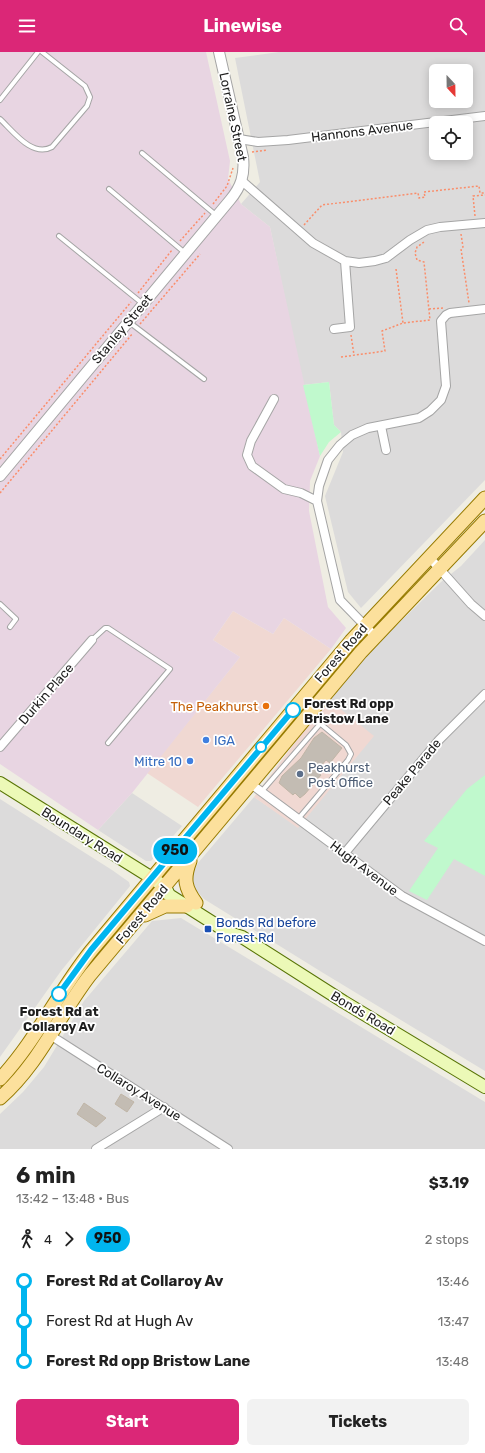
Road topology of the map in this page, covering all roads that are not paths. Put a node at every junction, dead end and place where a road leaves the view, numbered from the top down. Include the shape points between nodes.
1 (38, 52) edge
2 (42, 52) edge
3 (219, 52) edge
4 (0, 100) edge
5 (485, 116) edge
6 (0, 119) edge
7 (238, 139) junction
8 (142, 153) dead end
9 (242, 181) junction
10 (109, 189) dead end
11 (217, 216) junction
12 (485, 223) edge
13 (59, 236) dead end
14 (186, 254) junction
15 (345, 261) junction
16 (143, 304) junction
17 (485, 309) edge
18 (129, 321) junction
19 (334, 329) dead end
20 (204, 379) dead end
21 (274, 399) dead end
22 (381, 426) junction
23 (386, 450) dead end
24 (0, 476) edge
25 (485, 498) edge
26 (317, 501) junction
27 (485, 521) edge
28 (429, 558) junction
29 (440, 568) junction
30 (0, 604) edge
31 (485, 616) edge
32 (364, 626) junction
33 (10, 627) dead end
34 (375, 636) junction
35 (92, 640) joint
36 (485, 694) edge
37 (309, 714) junction
38 (320, 724) junction
39 (108, 743) dead end
40 (0, 747) edge
41 (0, 783) edge
42 (251, 784) junction
43 (261, 792) junction
44 (298, 819) junction
45 (195, 850) junction
46 (344, 854) junction
47 (152, 878) junction
48 (165, 887) junction
49 (192, 905) junction
50 (137, 920) junction
51 (485, 941) edge
52 (50, 1035) junction
53 (0, 1079) edge
54 (485, 1088) edge
55 (0, 1098) edge
56 (164, 1107) junction
57 (96, 1149) edge
58 (228, 1149) edge

1 - 4 lane
2 - 6 lane via 85,86 90,97 89,102 48,149 32,148
3 - 7 street, Lorraine Street
5 - 7 street, Hannons Avenue via 288,140 258,142
7 - 9 street, Lorraine Street via 244,167
8 - 11 lane
9 - 11 street, Stanley Street
9 - 15 street via 313,242
10 - 14 lane
11 - 14 street, Stanley Street
12 - 15 street via 440,227 420,234 386,258 375,262
13 - 16 lane
14 - 16 street, Stanley Street
15 - 19 street via 350,327
16 - 18 street, Stanley Street
17 - 22 street via 446,315 440,321 446,386 441,400 425,416
18 - 20 lane
18 - 24 street, Stanley Street
21 - 26 street via 250,441 247,456 252,466 284,489 301,493
22 - 23 street
22 - 26 street via 357,432 337,448 324,469
25 - 28 main road, Forest Road
26 - 32 street via 340,600
27 - 29 main road, Forest Road
28 - 29 street
28 - 32 main road, Forest Road
29 - 31 street via 471,604
29 - 34 main road, Forest Road
30 - 33 lane via 16,619
32 - 34 street
32 - 47 main road, Forest Road
34 - 37 main road, Forest Road
35 - 39 lane via 108,628 170,669
35 - 40 street, Durkin Place
36 - 46 street, Peake Parade via 439,740
37 - 38 lane
37 - 42 main road, Forest Road
38 - 43 lane
38 - 44 lane via 349,748 351,754
41 - 47 main road, Boundary Road
42 - 43 street, Hugh Avenue
42 - 45 main road, Forest Road
43 - 44 street, Hugh Avenue
44 - 46 street, Hugh Avenue
45 - 48 main road, Forest Road
45 - 49 main road via 185,882
46 - 51 street, Hugh Avenue via 402,896
47 - 48 main road, Boundary Road
47 - 53 main road, Forest Road via 81,963 26,1048
48 - 49 main road, Bonds Road via 169,895
48 - 50 main road, Forest Road
49 - 50 main road via 161,906
49 - 54 main road, Bonds Road via 229,933 242,937
50 - 52 main road, Forest Road via 81,987
52 - 55 main road, Forest Road via 32,1062
52 - 56 street, Collaroy Avenue
56 - 57 street
56 - 58 street, Collaroy Avenue

